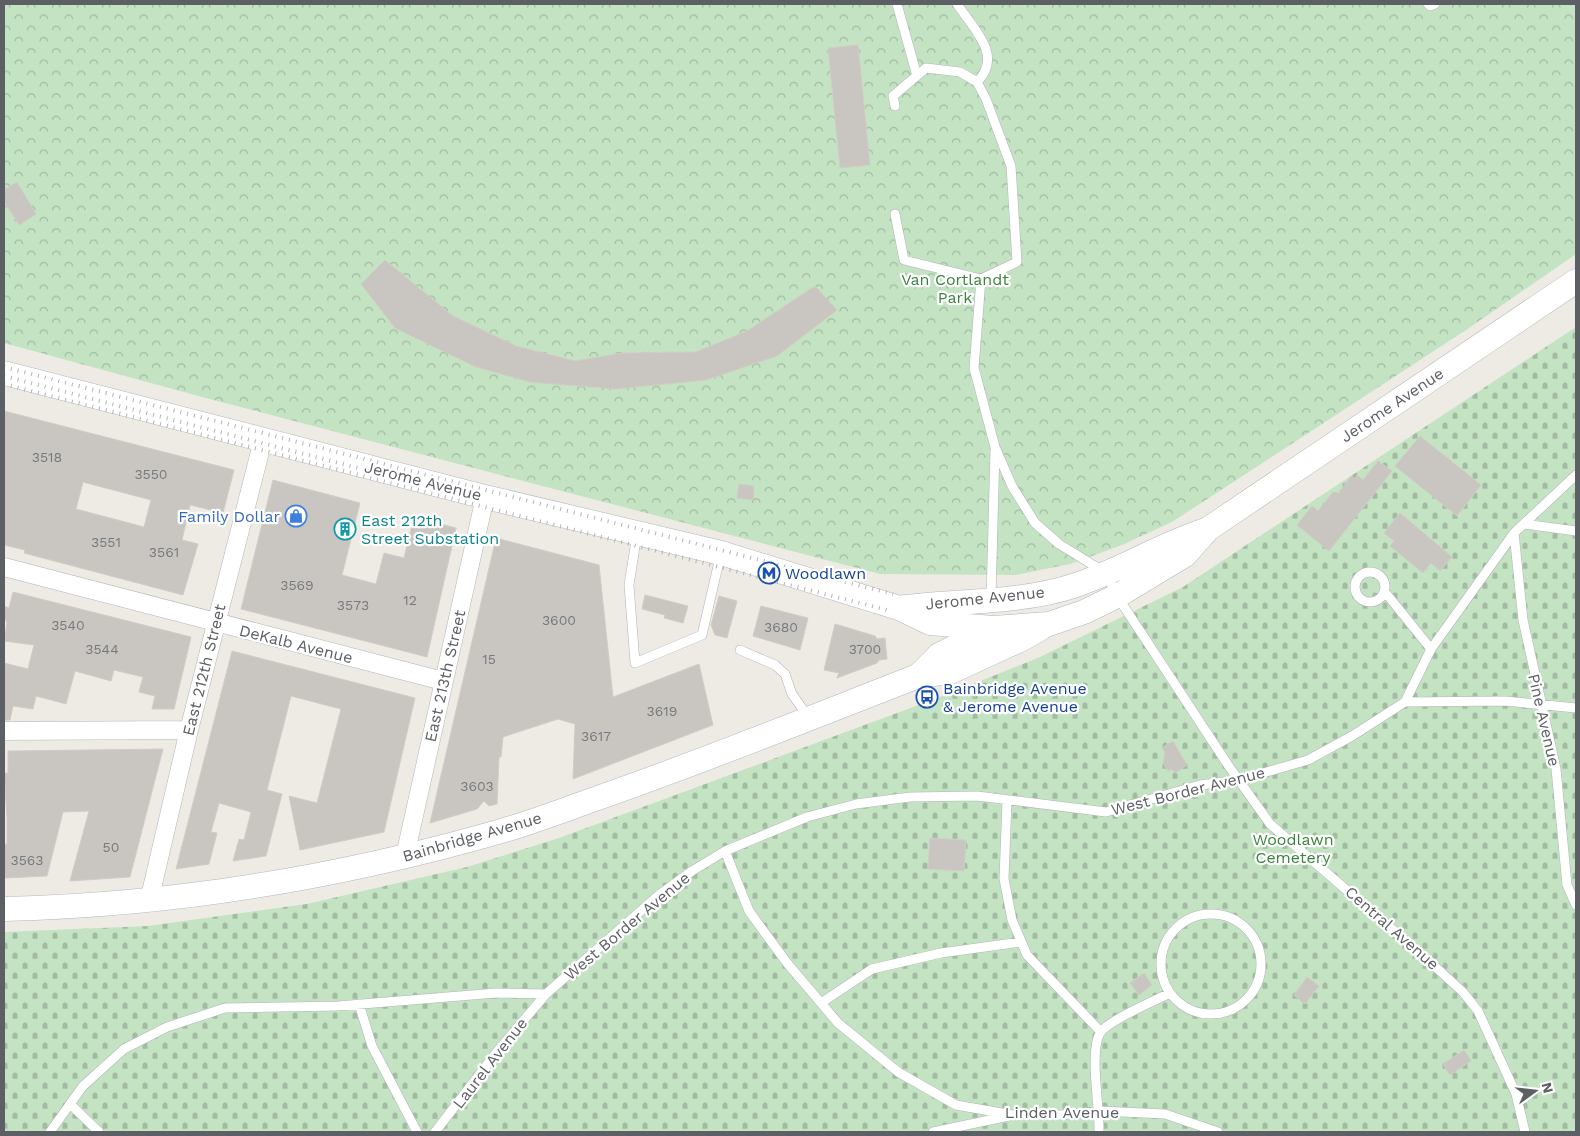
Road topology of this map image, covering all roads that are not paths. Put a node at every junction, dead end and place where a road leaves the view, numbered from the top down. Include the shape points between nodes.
1 (897, 4) edge
2 (957, 4) edge
3 (1428, 4) edge
4 (1435, 4) edge
5 (917, 76) junction
6 (977, 82) junction
7 (896, 106) dead end
8 (895, 214) dead end
9 (981, 279) junction
10 (1576, 281) edge
11 (4, 373) edge
12 (262, 440) junction
13 (995, 447) junction
14 (1576, 475) edge
15 (485, 497) junction
16 (1524, 524) junction
17 (1208, 529) junction
18 (1576, 531) edge
19 (637, 533) junction
20 (1514, 533) junction
21 (721, 553) junction
22 (4, 567) edge
23 (1106, 573) junction
24 (1385, 592) dead end
25 (1117, 596) junction
26 (991, 600) junction
27 (899, 608) junction
28 (216, 624) junction
29 (1049, 624) junction
30 (993, 628) junction
31 (740, 650) dead end
32 (1431, 650) junction
33 (918, 676) junction
34 (443, 681) junction
35 (1404, 702) junction
36 (1540, 704) junction
37 (1576, 708) edge
38 (810, 718) junction
39 (189, 730) junction
40 (4, 731) edge
41 (1239, 780) junction
42 (1007, 800) junction
43 (724, 851) junction
44 (405, 856) junction
45 (149, 901) junction
46 (1576, 905) edge
47 (4, 909) edge
48 (1021, 942) junction
49 (1170, 993) junction
50 (546, 994) junction
51 (820, 1003) junction
52 (359, 1004) junction
53 (1101, 1032) junction
54 (70, 1104) junction
55 (1100, 1111) junction
56 (1013, 1115) junction
57 (50, 1132) edge
58 (99, 1132) edge
59 (417, 1132) edge
60 (435, 1132) edge
61 (933, 1132) edge
62 (1099, 1132) edge
63 (1218, 1132) edge
64 (1525, 1132) edge

1 - 5 lane
2 - 6 lane via 988,55 987,69
3 - 4 lane
5 - 6 lane via 926,68 960,72
5 - 7 lane via 893,96
6 - 9 lane via 1011,166 1017,262
8 - 9 lane via 904,260
9 - 13 lane via 974,368
10 - 17 main road, Jerome Avenue
11 - 12 main road, Jerome Avenue
12 - 15 main road, Jerome Avenue
12 - 28 street, East 212th Street
13 - 23 lane via 1012,486 1035,523 1059,544
13 - 26 lane
14 - 16 lane, West Border Avenue
15 - 19 main road, Jerome Avenue
15 - 34 street, East 213th Street
16 - 18 lane
16 - 20 lane, West Border Avenue
17 - 23 main road, Jerome Avenue
17 - 25 main road, Jerome Avenue via 1186,555
19 - 21 main road, Jerome Avenue
19 - 21 lane via 629,584 635,663 702,635
20 - 32 lane, West Border Avenue
20 - 36 lane, Pine Avenue via 1523,620
21 - 27 main road, Jerome Avenue
22 - 28 street, DeKalb Avenue
23 - 25 lane, Central Avenue
23 - 26 main road, Jerome Avenue via 1041,594
24 - 32 lane
25 - 29 main road, Jerome Avenue
25 - 41 lane, Central Avenue
26 - 27 main road, Jerome Avenue
26 - 30 main road
27 - 30 main road, Jerome Avenue via 930,623
28 - 34 street, DeKalb Avenue
28 - 39 street, East 212th Street
29 - 30 main road, Jerome Avenue
29 - 33 main road, Bainbridge Avenue via 950,672
30 - 33 main road, Bainbridge Avenue via 939,655
31 - 38 lane via 775,665 785,674 792,694
32 - 35 lane, West Border Avenue
33 - 38 main road, Bainbridge Avenue
34 - 44 street, East 213th Street
35 - 36 lane
35 - 41 lane, West Border Avenue via 1308,760
36 - 37 lane
36 - 46 lane, Pine Avenue via 1556,769 1567,886
38 - 44 main road, Bainbridge Avenue via 659,777 499,832
39 - 40 street
39 - 45 street, East 212th Street
41 - 42 lane, West Border Avenue via 1200,785 1106,812
41 - 64 lane, Central Avenue via 1270,824 1463,992 1478,1011 1516,1094
42 - 43 lane, West Border Avenue via 977,796 930,797 856,804 807,817
42 - 48 lane via 1004,879 1012,920
43 - 50 lane, West Border Avenue via 659,895
43 - 51 lane, Linden Avenue via 750,911
44 - 45 main road, Bainbridge Avenue via 278,882
45 - 47 main road, Bainbridge Avenue
48 - 51 lane via 941,953 872,969
48 - 53 lane via 1027,955
49 - 49 lane via 1163,977 1162,959 1166,943 1176,928 1190,918 1219,914 1235,920 1249,931 1258,946 1262,963 1254,991 1242,1004 1227,1012 1210,1015 1192,1011
49 - 53 lane via 1130,1012
50 - 52 lane via 496,993
50 - 60 lane, Laurel Avenue
51 - 56 lane, Linden Avenue via 838,1023 898,1072 956,1105
52 - 54 lane via 225,1008 167,1027 124,1049 83,1086
52 - 59 lane via 372,1046
53 - 55 lane via 1094,1050
54 - 57 lane
54 - 58 lane
55 - 56 lane, Linden Avenue
55 - 62 lane
55 - 63 lane, Linden Avenue via 1165,1114
56 - 61 lane

